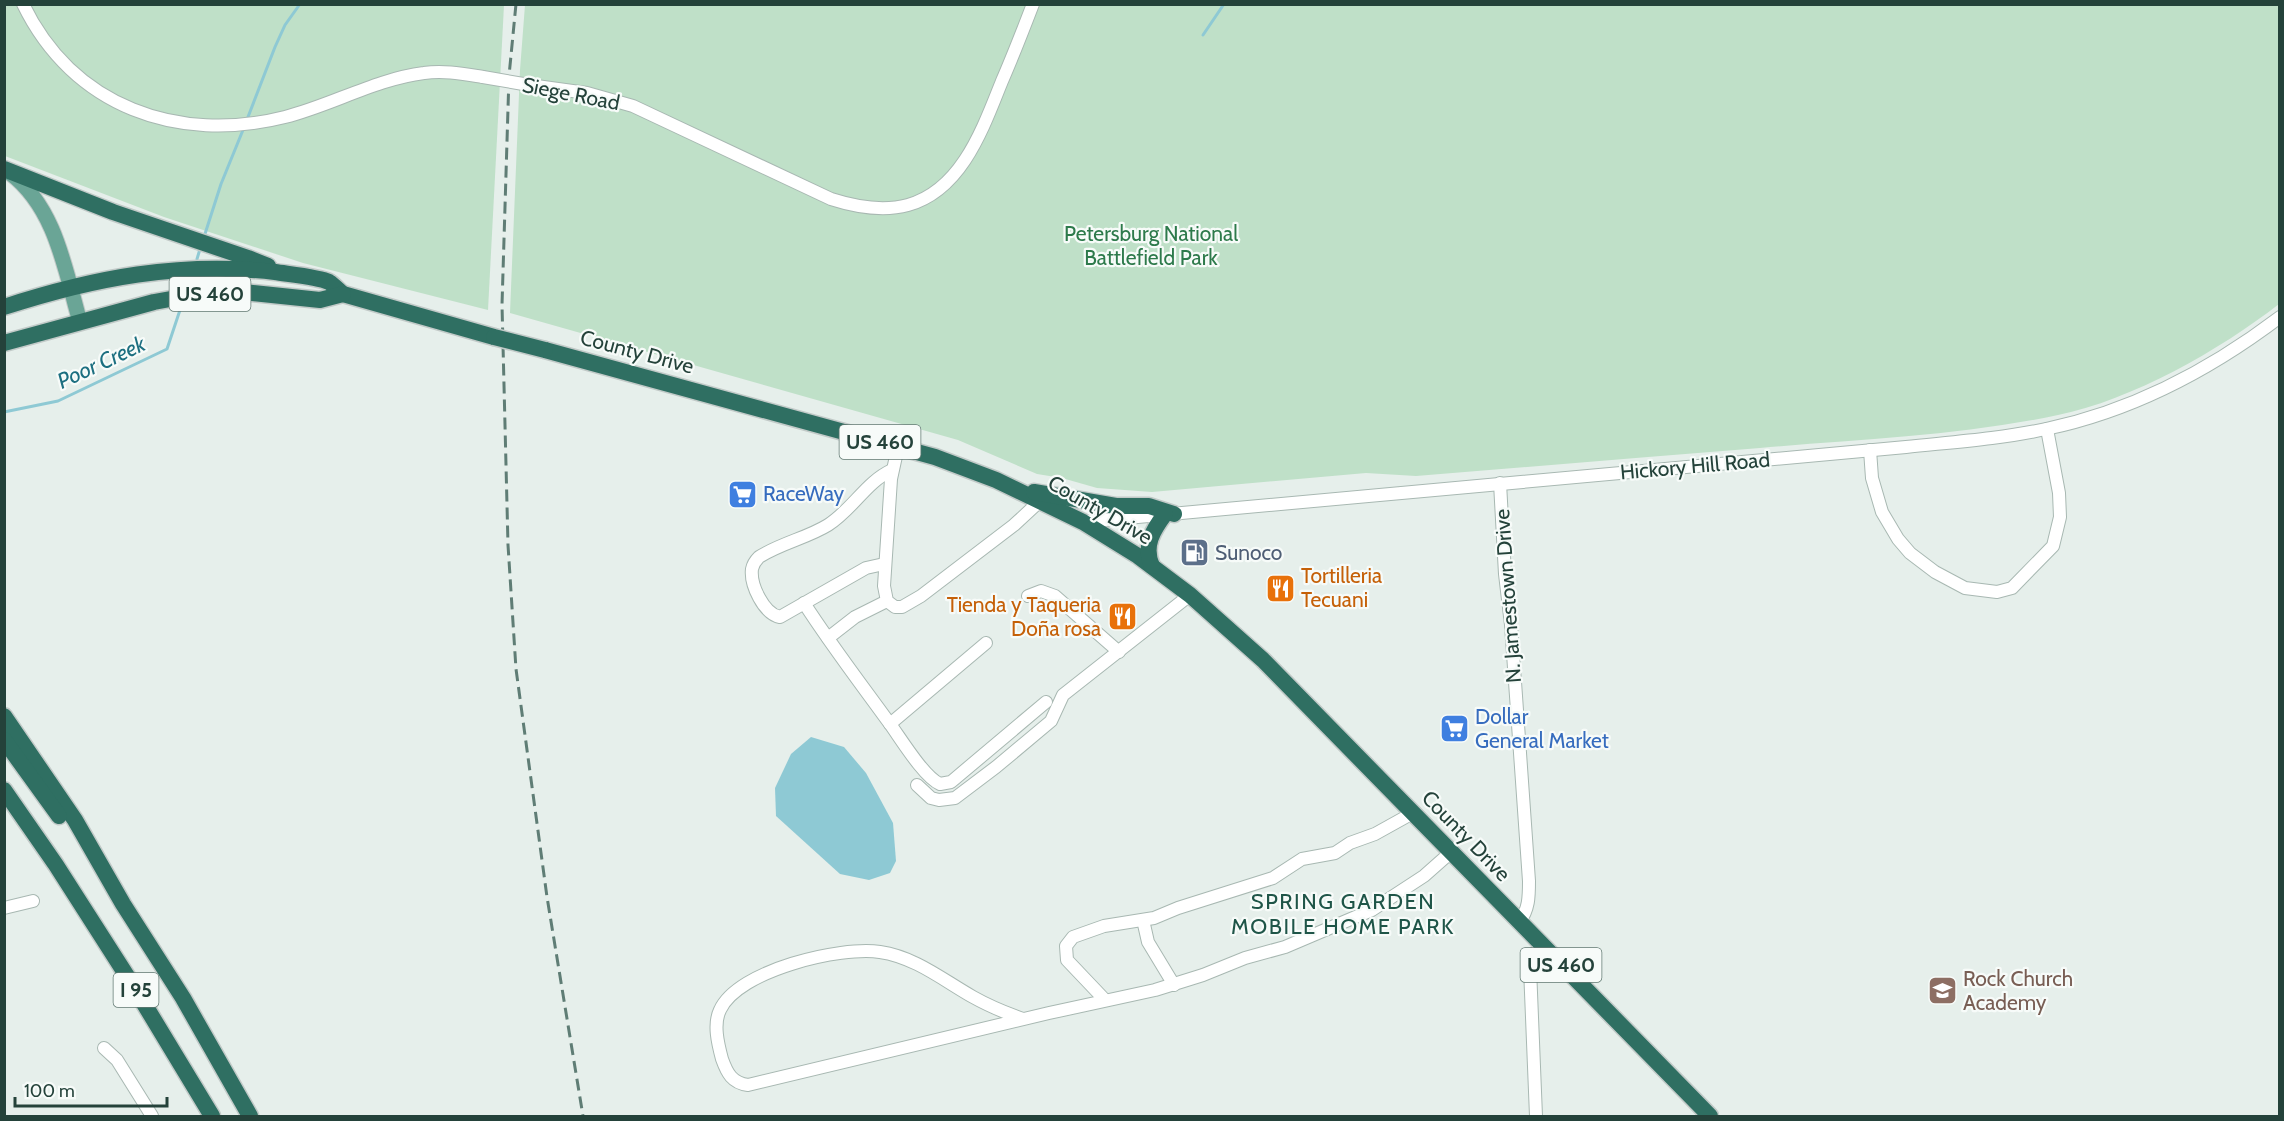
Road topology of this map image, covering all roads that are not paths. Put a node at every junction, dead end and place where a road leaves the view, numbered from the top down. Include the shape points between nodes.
1 (23, 4) edge
2 (1033, 4) edge
3 (4, 169) edge
4 (282, 273) junction
5 (70, 287) junction
6 (343, 294) junction
7 (4, 308) edge
8 (2280, 317) edge
9 (80, 322) junction
10 (58, 328) junction
11 (4, 343) edge
12 (4, 355) edge
13 (2047, 429) junction
14 (898, 447) junction
15 (1870, 450) junction
16 (892, 470) junction
17 (1500, 483) junction
18 (1012, 488) junction
19 (1040, 501) junction
20 (1170, 514) junction
21 (1083, 522) junction
22 (884, 564) junction
23 (1152, 566) junction
24 (1190, 595) junction
25 (1028, 596) dead end
26 (887, 601) junction
27 (804, 603) junction
28 (828, 639) junction
29 (986, 643) dead end
30 (1119, 652) junction
31 (1046, 702) dead end
32 (4, 716) edge
33 (890, 724) junction
34 (4, 740) edge
35 (917, 784) dead end
36 (4, 790) edge
37 (4, 806) edge
38 (1411, 814) junction
39 (1450, 853) junction
40 (56, 865) junction
41 (33, 902) dead end
42 (123, 904) junction
43 (4, 908) edge
44 (1143, 920) junction
45 (1519, 922) junction
46 (1541, 945) junction
47 (1174, 985) junction
48 (1105, 1000) junction
49 (1023, 1019) junction
50 (104, 1048) dead end
51 (152, 1116) edge
52 (212, 1116) edge
53 (250, 1116) edge
54 (1536, 1116) edge
55 (1710, 1116) edge

1 - 2 street, Siege Road, bridge via 46,44 84,81 133,110 173,122 217,126 264,121 404,76 445,72 586,93 633,106 831,199 860,208 898,207 943,186 969,153
3 - 4 highway
3 - 5 main road via 30,191 43,209
4 - 5 highway, County Drive / US 460 via 185,268
4 - 6 highway, County Drive / US 460 via 329,282
5 - 7 highway, US 460
5 - 9 main road
6 - 9 highway, County Drive / US 460 via 320,300 243,292 187,296
6 - 14 highway, County Drive / US 460, bridge
8 - 13 street, Hickory Hill Road via 2218,360 2164,388 2123,407
9 - 10 highway, US 460
10 - 11 highway, US 460
10 - 12 highway
13 - 15 street, Hickory Hill Road via 1982,440
13 - 15 street via 2059,493 2060,517 2053,546 2012,588 1997,592 1965,588 1910,553 1882,512 1872,478
14 - 16 street
14 - 18 highway, County Drive / US 460 via 951,462
15 - 17 street, Hickory Hill Road
16 - 22 street
16 - 27 street via 876,479 845,513 827,526 763,554 755,562 754,584 772,613 780,617
17 - 20 street, Hickory Hill Road
17 - 45 street, N. Jamestown Drive via 1529,880 1529,900
18 - 19 highway, County Drive / US 460
18 - 20 highway via 1116,506 1149,506
19 - 21 highway, County Drive / US 460
19 - 26 street via 921,596 903,607
20 - 21 street, Hickory Hill Road
20 - 23 highway via 1153,531 1149,542
21 - 23 highway, County Drive / US 460
22 - 26 street
22 - 27 street via 866,568
23 - 24 highway, County Drive / US 460
24 - 30 street
24 - 38 highway, County Drive / US 460 via 1263,660
25 - 30 street via 1041,591 1055,596
26 - 28 street via 855,617
27 - 28 street
28 - 33 street
29 - 33 street
30 - 35 street via 1063,695 1051,721 955,798 931,798
31 - 33 street via 945,784 932,779
32 - 42 highway via 75,820
34 - 42 highway, I 95
36 - 40 highway, I 95
37 - 40 highway
38 - 39 highway, County Drive / US 460
38 - 44 street via 1335,853 1302,860 1273,878
39 - 45 highway, County Drive / US 460
39 - 47 street via 1424,876 1372,910 1285,948 1245,958
40 - 52 highway, I 95
41 - 43 street
42 - 53 highway, I 95 via 183,998
44 - 47 street via 1148,942
44 - 48 street via 1087,932 1074,937 1066,946 1067,960
45 - 46 highway, County Drive / US 460
46 - 54 street via 1530,968
46 - 55 highway, County Drive / US 460
47 - 48 street
48 - 49 street
49 - 49 street via 748,1085 734,1081 726,1071 716,1022 723,1004 754,977 862,950 907,959 974,998
50 - 51 street via 117,1060

